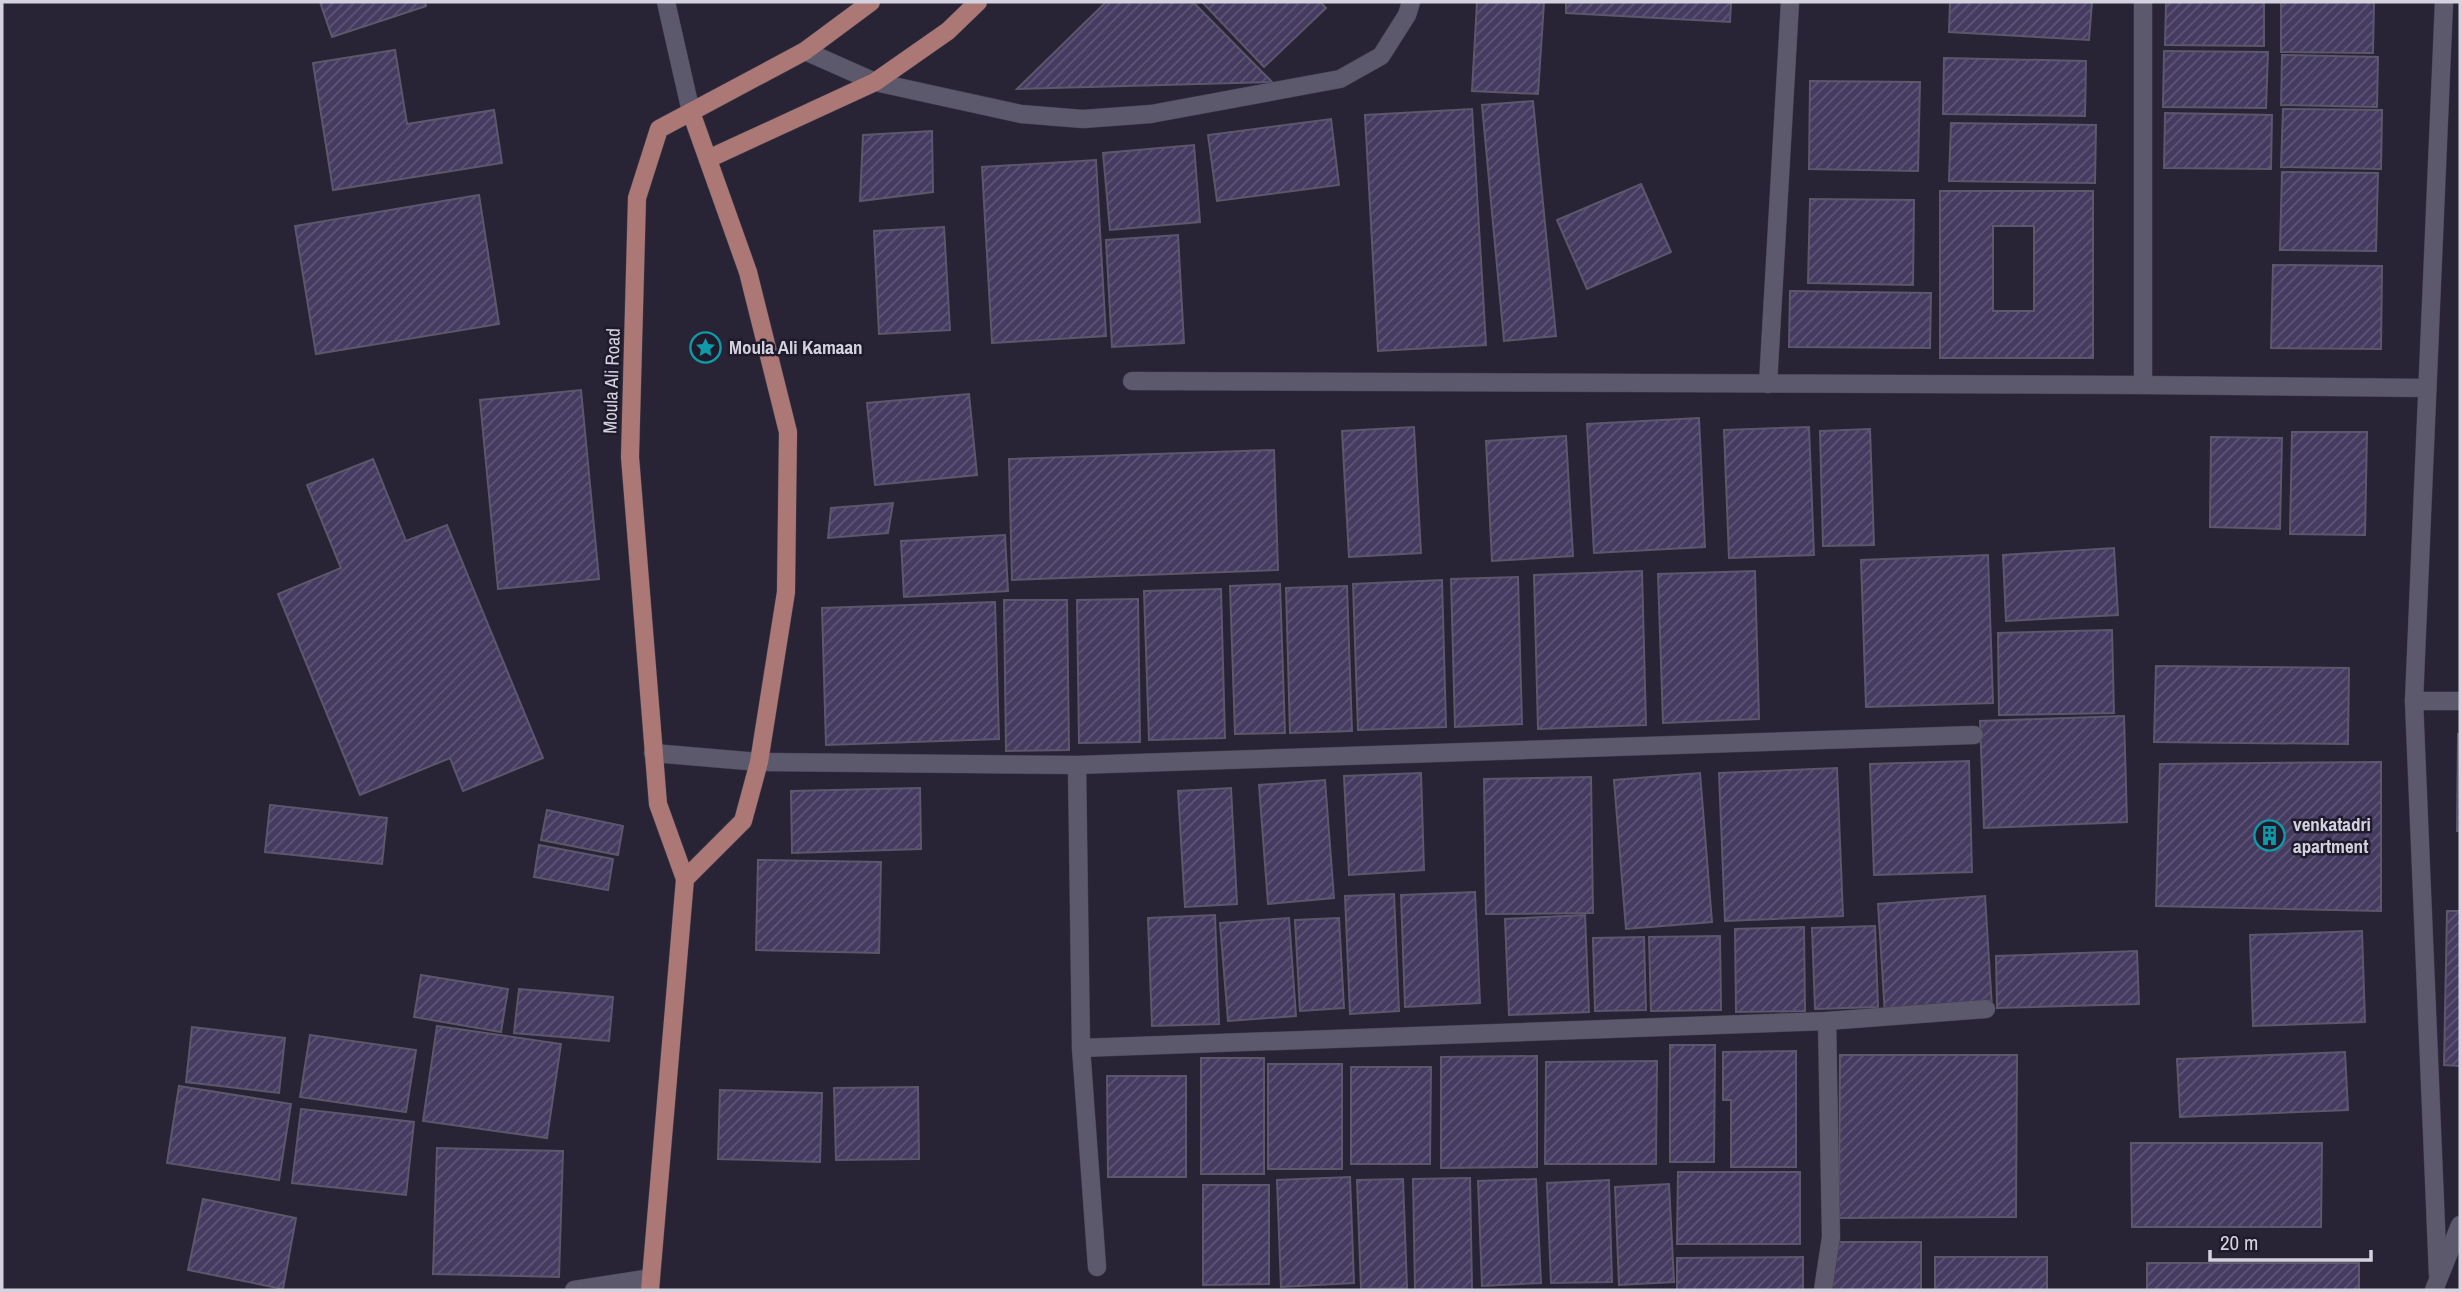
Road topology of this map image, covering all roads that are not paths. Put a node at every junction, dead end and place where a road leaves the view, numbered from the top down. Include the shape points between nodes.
1 (666, 2) edge
2 (871, 2) edge
3 (978, 2) edge
4 (1411, 2) edge
5 (1790, 2) edge
6 (2143, 2) edge
7 (2444, 2) edge
8 (806, 51) junction
9 (875, 82) junction
10 (691, 112) junction
11 (708, 159) junction
12 (1132, 381) dead end
13 (1768, 384) junction
14 (2143, 385) junction
15 (2427, 388) junction
16 (2414, 701) junction
17 (2460, 701) edge
18 (1975, 735) dead end
19 (653, 753) junction
20 (759, 762) junction
21 (1077, 765) junction
22 (685, 879) junction
23 (1986, 1009) dead end
24 (1827, 1021) junction
25 (1081, 1048) junction
26 (2460, 1225) edge
27 (1097, 1267) dead end
28 (2436, 1283) edge
29 (651, 1284) edge
30 (574, 1290) edge
31 (1823, 1290) edge

1 - 10 street
2 - 8 main road, Moula Ali Road
3 - 9 main road via 948,31
4 - 9 street via 1381,56 1340,79 1151,114 1083,119 1021,114
5 - 13 street
6 - 14 street
7 - 15 street
8 - 9 street
8 - 10 main road, Moula Ali Road
9 - 11 main road
10 - 11 main road
10 - 19 main road, Moula Ali Road via 659,129 637,198 630,457
11 - 20 main road via 748,272 788,432 786,592
12 - 13 street
13 - 14 street
14 - 15 street
15 - 16 street
16 - 17 street
16 - 28 street
18 - 21 street
19 - 20 street
19 - 22 main road, Moula Ali Road via 658,804
20 - 21 street
20 - 22 main road via 743,821
21 - 25 street
22 - 29 main road
23 - 24 street
24 - 25 street
24 - 31 street via 1831,1237
25 - 27 street
26 - 28 street
29 - 30 street

